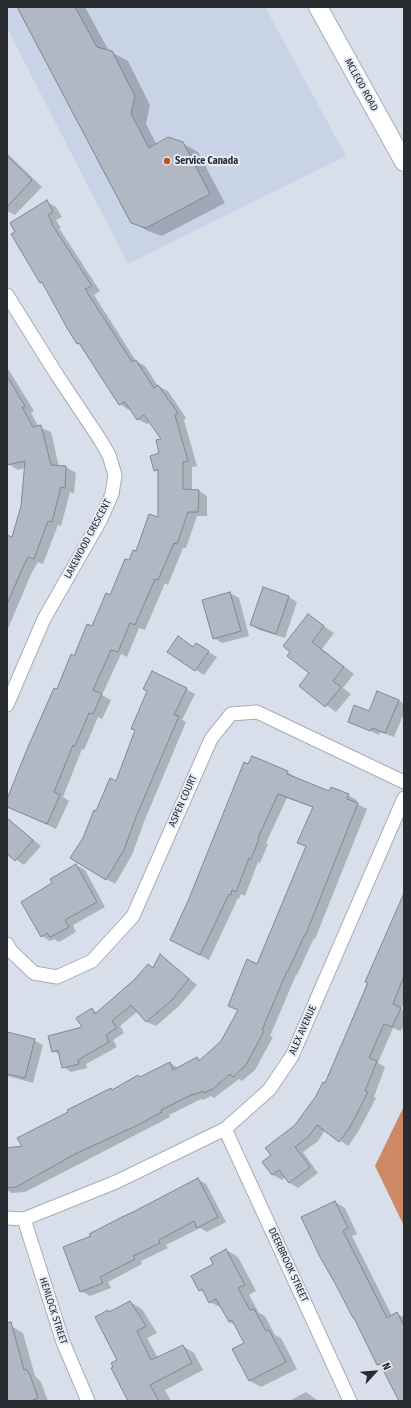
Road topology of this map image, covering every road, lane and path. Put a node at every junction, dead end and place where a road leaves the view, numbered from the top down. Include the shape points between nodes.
1 (318, 7) edge
2 (404, 162) edge
3 (7, 294) edge
4 (7, 705) edge
5 (404, 782) edge
6 (404, 798) edge
7 (7, 944) edge
8 (225, 1129) junction
9 (7, 1218) edge
10 (24, 1219) junction
11 (88, 1401) edge
12 (350, 1401) edge

1 - 2 main road, MCLEOD ROAD
3 - 4 street, LAKEWOOD CRESCENT via 57,376 99,438 109,455 115,475 112,494 101,520 44,619
5 - 7 street, ASPEN COURT via 257,712 231,714 211,739 133,916 92,961 57,978 34,973
6 - 8 street, ALEX AVENUE via 292,1056 269,1090
8 - 10 street, ALEX AVENUE via 116,1182
8 - 12 street, DEERBROOK STREET
9 - 10 street
10 - 11 street, HEMLOCK STREET via 63,1342

